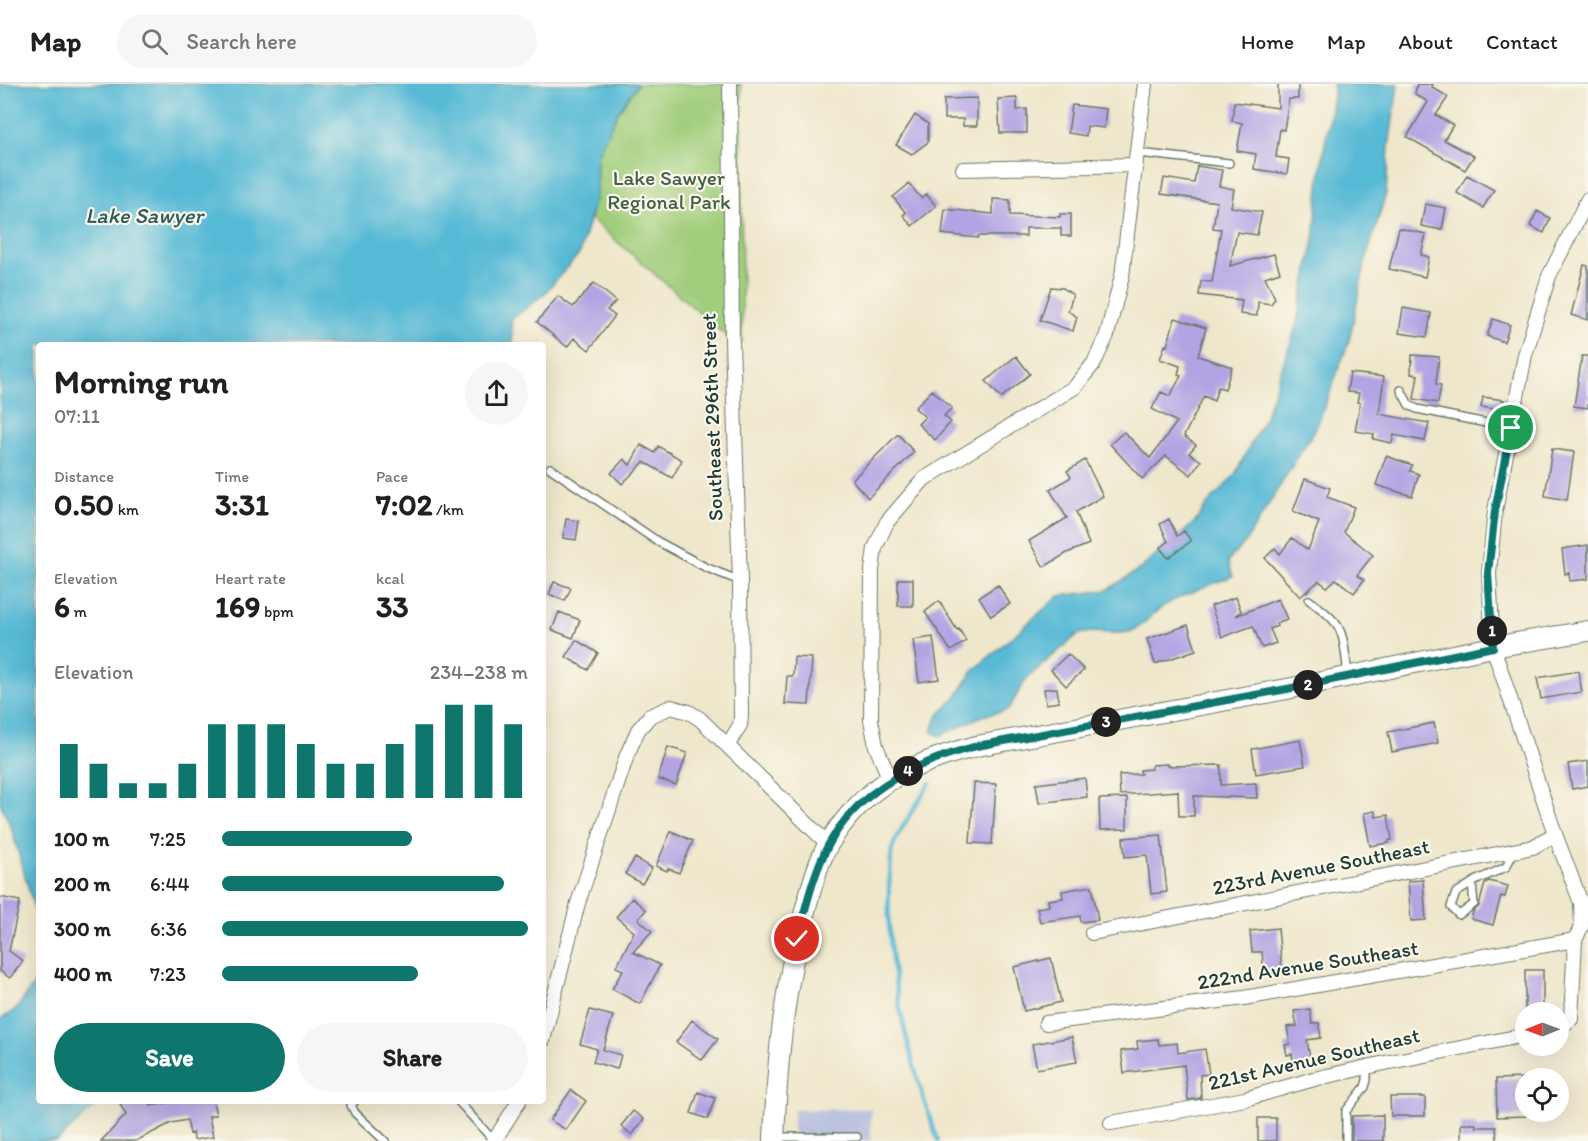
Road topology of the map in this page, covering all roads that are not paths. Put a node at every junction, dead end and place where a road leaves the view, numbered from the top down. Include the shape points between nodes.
1 (730, 84) edge
2 (1145, 84) edge
3 (1137, 159) junction
4 (1229, 163) dead end
5 (963, 169) dead end
6 (1588, 199) edge
7 (1585, 218) edge
8 (1401, 390) dead end
9 (1511, 428) junction
10 (550, 468) dead end
11 (740, 581) junction
12 (1309, 600) dead end
13 (1588, 631) edge
14 (1493, 647) junction
15 (1349, 676) junction
16 (728, 745) junction
17 (890, 780) junction
18 (1555, 834) junction
19 (828, 844) junction
20 (1515, 850) junction
21 (1472, 883) dead end
22 (1092, 933) dead end
23 (1575, 940) junction
24 (1569, 1021) edge
25 (1046, 1023) dead end
26 (546, 1028) edge
27 (1515, 1037) edge
28 (1367, 1067) junction
29 (352, 1104) edge
30 (461, 1104) edge
31 (517, 1104) edge
32 (1111, 1123) dead end
33 (857, 1137) dead end
34 (774, 1139) edge
35 (385, 1141) edge
36 (494, 1141) edge
37 (1346, 1141) edge

1 - 11 street, Southeast 296th Street via 732,341
2 - 3 street
3 - 4 lane
3 - 5 street
3 - 17 street via 1122,276 1107,335 1094,363 1075,387 924,479 887,522 875,548 872,720 876,746
6 - 7 street
7 - 9 street via 1548,276 1525,355
8 - 9 lane via 1409,405 1417,409
9 - 14 street via 1488,573
10 - 11 lane via 657,542
11 - 16 street, Southeast 296th Street via 740,725
12 - 15 lane via 1332,616 1340,627
13 - 14 street
14 - 15 street
14 - 18 street
15 - 17 street via 977,746 934,759
16 - 19 street
16 - 26 street via 700,719 679,708 671,707 650,716 638,730 578,903
17 - 19 street via 858,807
18 - 20 street, 223rd Avenue Southeast via 1533,847
18 - 23 street via 1581,903 1582,925
19 - 34 street via 797,939 782,1023
20 - 21 lane via 1506,867
20 - 22 street, 223rd Avenue Southeast
23 - 24 street
23 - 25 street, 222nd Avenue Southeast via 1244,998
27 - 28 street, 221st Avenue Southeast
28 - 32 street, 221st Avenue Southeast via 1245,1099
28 - 37 lane via 1365,1087 1346,1111
29 - 35 lane via 355,1113
30 - 36 lane
31 - 36 street
33 - 34 lane

